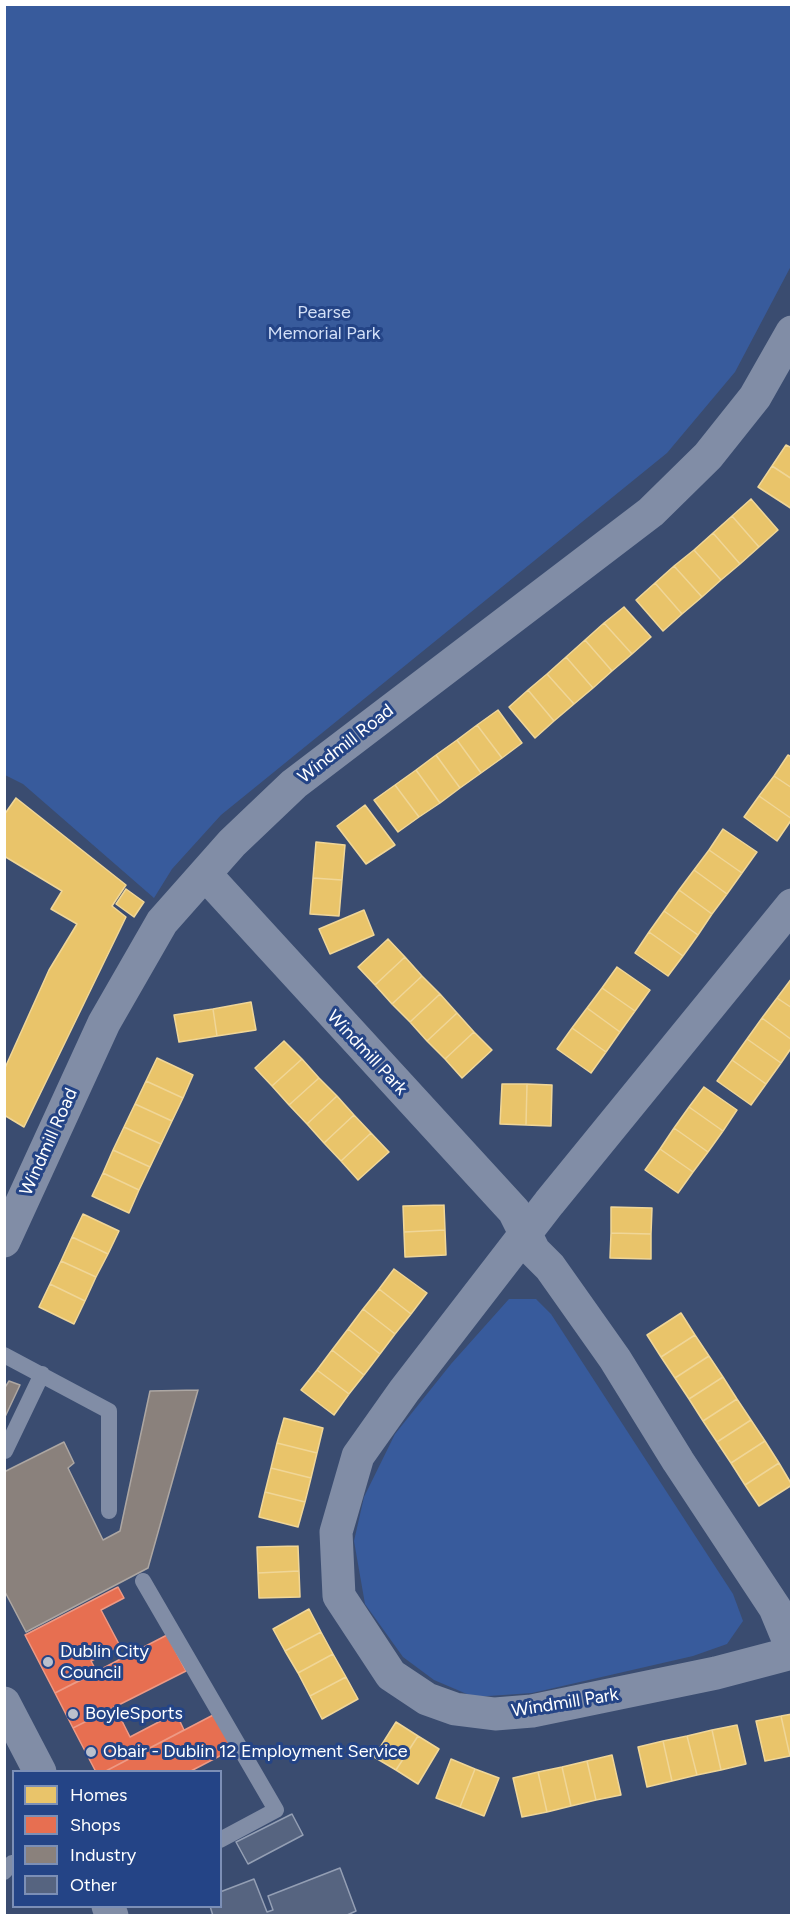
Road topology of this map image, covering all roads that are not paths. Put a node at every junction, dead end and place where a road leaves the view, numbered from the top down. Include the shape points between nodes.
1 (792, 332) edge
2 (205, 874) junction
3 (792, 905) edge
4 (525, 1234) junction
5 (5, 1238) edge
6 (4, 1355) edge
7 (42, 1374) junction
8 (5, 1451) edge
9 (108, 1511) dead end
10 (143, 1581) dead end
11 (792, 1651) edge
12 (4, 1703) edge
13 (39, 1770) edge
14 (222, 1839) edge

1 - 2 street, Windmill Road via 755,397 708,456 651,512 294,784
2 - 4 street, Windmill Park via 514,1211
2 - 5 street, Windmill Road via 162,922 104,1023
3 - 4 street, Windmill Park
4 - 11 street, Windmill Park via 615,1359 775,1608
4 - 11 street, Windmill Park via 358,1456 336,1533 339,1596 390,1676 427,1699 455,1709 532,1711 716,1673
6 - 7 lane
7 - 8 lane
7 - 9 lane via 109,1411
10 - 14 lane via 276,1810
12 - 13 street

